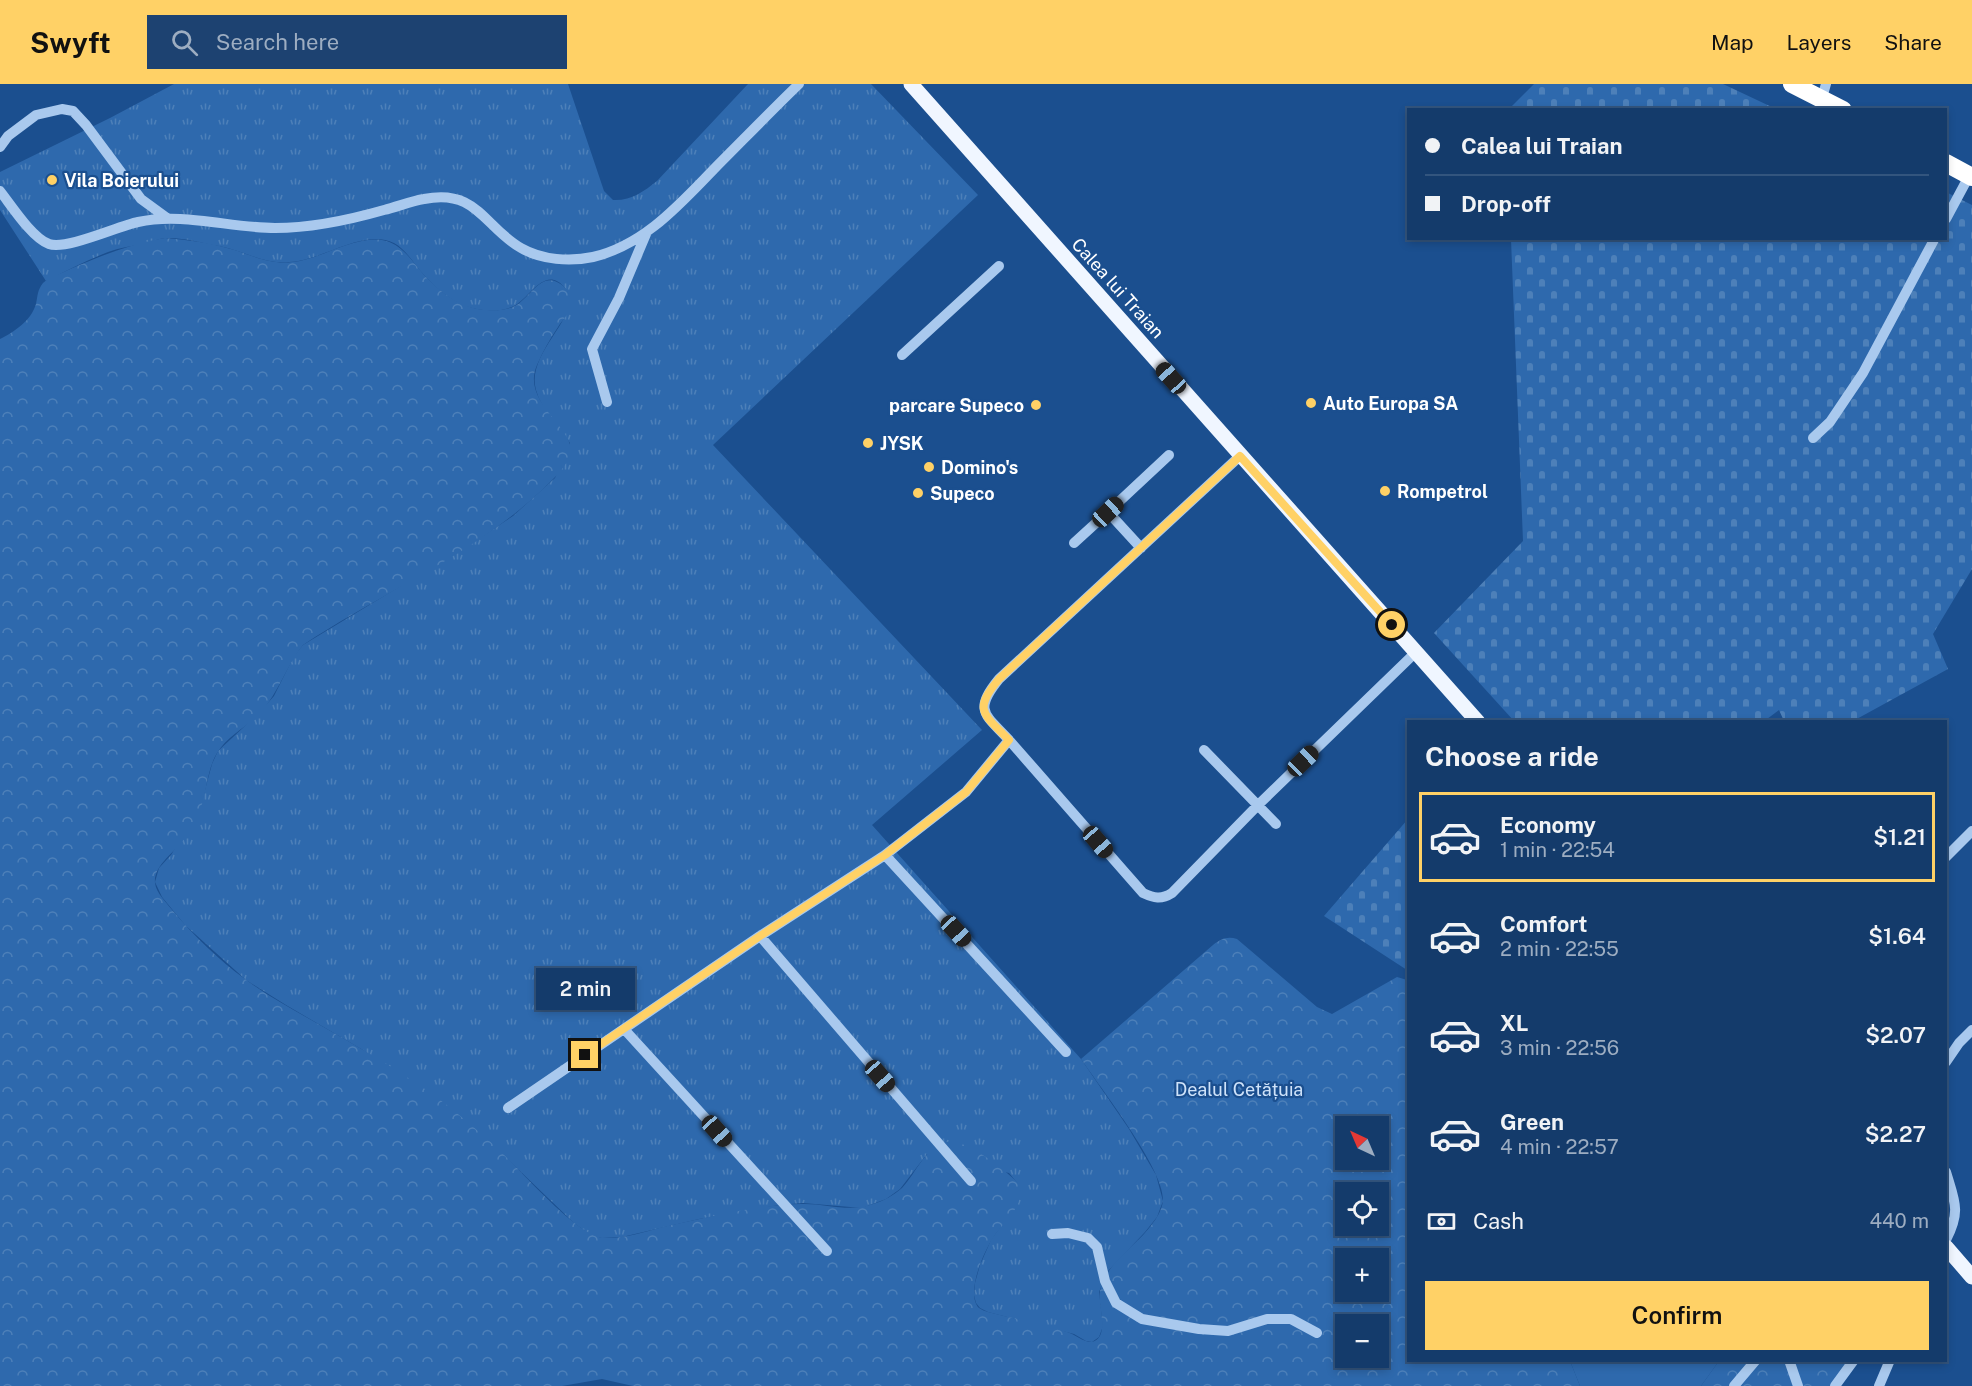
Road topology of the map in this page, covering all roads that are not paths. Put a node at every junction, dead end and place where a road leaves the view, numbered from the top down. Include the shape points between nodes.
1 (799, 84) edge
2 (911, 84) edge
3 (1792, 84) edge
4 (1824, 91) edge
5 (1841, 108) edge
6 (0, 147) edge
7 (1947, 164) edge
8 (1970, 176) edge
9 (0, 191) edge
10 (1947, 217) edge
11 (167, 218) junction
12 (646, 234) junction
13 (1934, 240) edge
14 (999, 266) dead end
15 (902, 356) dead end
16 (607, 402) dead end
17 (1813, 438) dead end
18 (1169, 455) dead end
19 (1240, 456) junction
20 (1108, 512) junction
21 (1074, 543) dead end
22 (1141, 548) junction
23 (1416, 652) junction
24 (1476, 720) edge
25 (1009, 740) junction
26 (1204, 750) dead end
27 (1258, 805) junction
28 (1276, 824) dead end
29 (1972, 831) edge
30 (885, 855) junction
31 (1947, 855) edge
32 (760, 936) junction
33 (624, 1029) junction
34 (1972, 1030) edge
35 (1066, 1052) dead end
36 (1947, 1061) edge
37 (508, 1108) dead end
38 (1947, 1176) edge
39 (971, 1181) dead end
40 (1052, 1234) dead end
41 (1947, 1238) edge
42 (1947, 1248) edge
43 (827, 1251) dead end
44 (1972, 1277) edge
45 (1317, 1333) dead end
46 (1754, 1362) edge
47 (1790, 1362) edge
48 (1853, 1362) edge
49 (1889, 1362) edge
50 (1734, 1386) edge
51 (1798, 1386) edge
52 (1835, 1386) edge
53 (1879, 1386) edge

1 - 12 street
2 - 19 main road, Calea lui Traian
3 - 4 highway
4 - 5 highway
6 - 11 street via 36,115 62,108 73,111 141,199
7 - 8 highway
8 - 10 street
9 - 11 street via 34,234 50,244 65,245 138,222
11 - 12 street via 275,228 308,226 443,197 475,207 506,237 543,257 592,257
12 - 16 street via 592,349
13 - 17 street via 1863,373 1830,422
14 - 15 street
18 - 20 street
19 - 22 street
19 - 23 main road, Calea lui Traian
20 - 21 street
20 - 22 street
22 - 25 street via 988,692 984,710
23 - 24 main road, Calea lui Traian
23 - 27 street
25 - 27 street via 1143,893 1153,897 1163,898 1172,893
25 - 30 street via 966,792
26 - 27 street
27 - 28 street
29 - 31 street
30 - 32 street
30 - 35 street
32 - 33 street
32 - 39 street
33 - 37 street
33 - 43 street
34 - 36 street
38 - 41 street via 1956,1215
40 - 45 street via 1088,1238 1097,1247 1105,1281 1116,1303 1142,1319 1228,1331 1267,1319 1291,1319
42 - 44 main road
46 - 50 street
47 - 51 street
48 - 52 street
49 - 53 street

